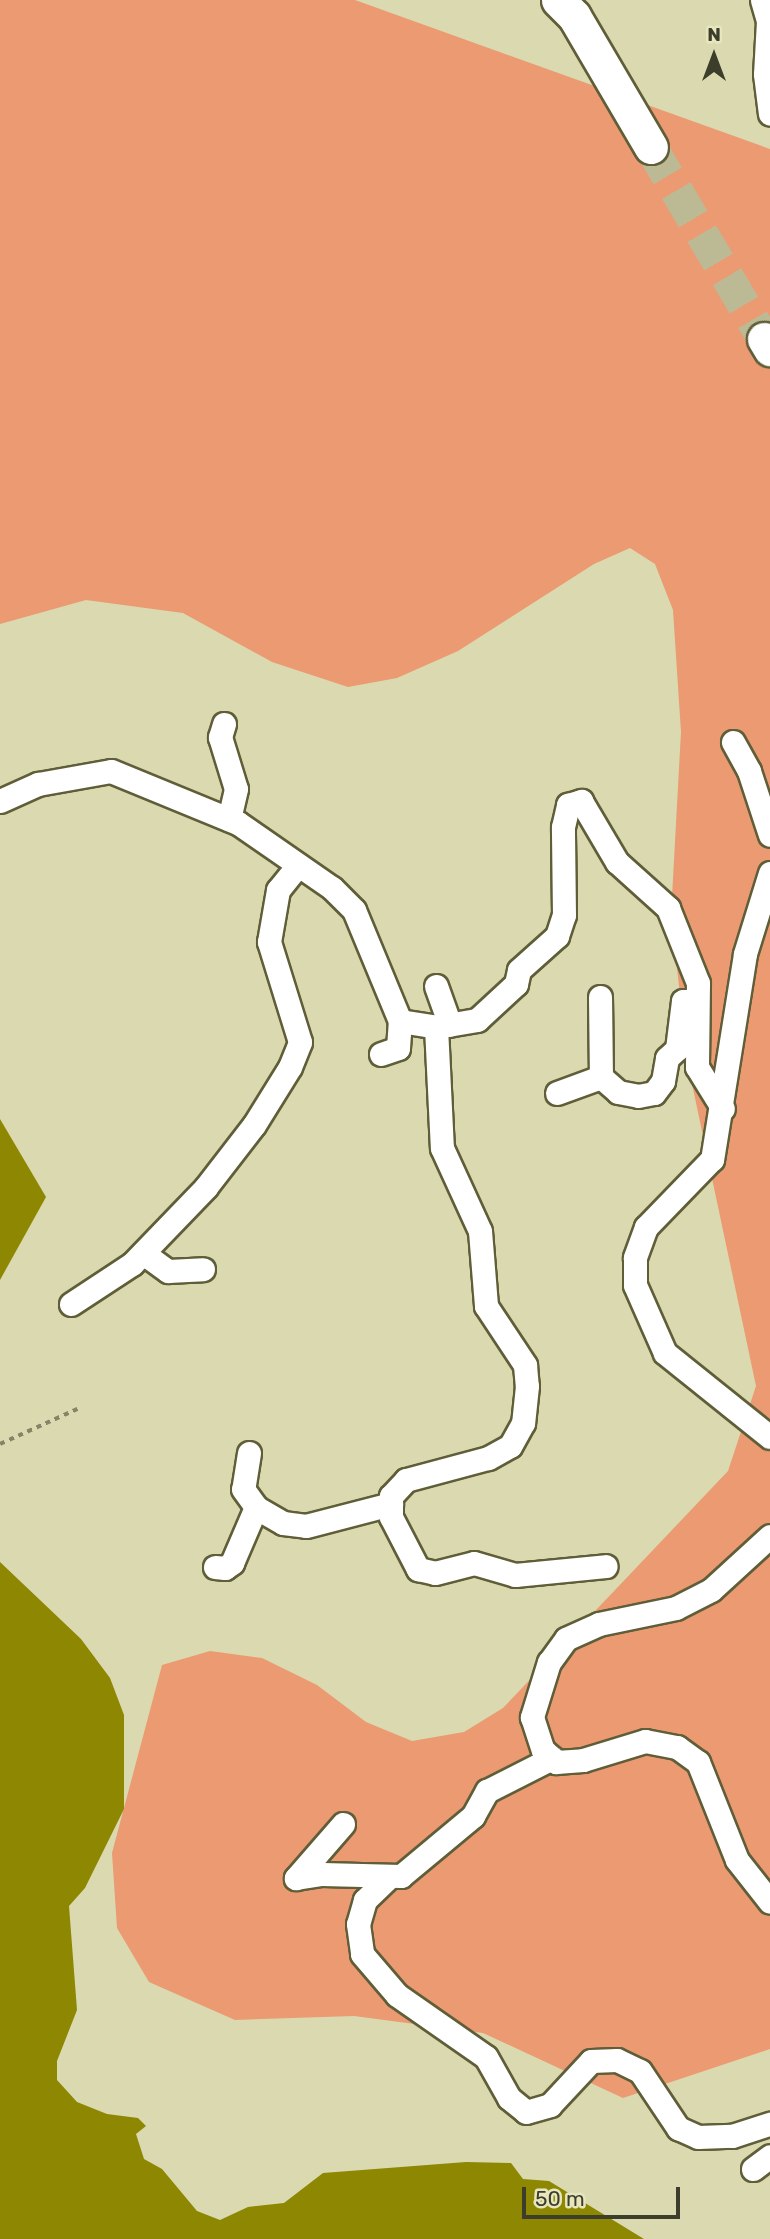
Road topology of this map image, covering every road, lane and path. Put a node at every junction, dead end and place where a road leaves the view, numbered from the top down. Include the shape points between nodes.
1 (558, 0) edge
2 (762, 0) edge
3 (770, 114) edge
4 (651, 147) tunnel mouth
5 (224, 724) dead end
6 (733, 742) dead end
7 (0, 801) edge
8 (229, 819) junction
9 (770, 835) edge
10 (299, 865) junction
11 (770, 873) edge
12 (436, 986) dead end
13 (600, 997) dead end
14 (697, 1001) junction
15 (400, 1021) junction
16 (443, 1026) junction
17 (381, 1055) dead end
18 (601, 1077) junction
19 (557, 1093) dead end
20 (723, 1109) junction
21 (143, 1252) junction
22 (204, 1269) dead end
23 (71, 1304) dead end
24 (77, 1409) dead end
25 (770, 1437) edge
26 (0, 1444) edge
27 (249, 1453) dead end
28 (391, 1504) junction
29 (256, 1507) junction
30 (770, 1535) edge
31 (606, 1566) dead end
32 (215, 1567) dead end
33 (552, 1758) junction
34 (343, 1824) dead end
35 (390, 1876) junction
36 (770, 1902) edge
37 (770, 2124) edge

1 - 4 street via 574,16
2 - 3 street via 768,21 765,74
5 - 8 street via 220,737 236,789
6 - 9 street via 749,771
7 - 8 street via 38,784 111,771
8 - 10 street
10 - 15 street via 332,888 354,911
10 - 21 street via 278,890 269,942 300,1042 290,1067 254,1125 206,1187
11 - 20 street via 745,954
12 - 16 street
13 - 18 street
14 - 16 street via 698,983 668,908 617,862 581,801 568,805 563,827 564,915 557,936 519,970 516,984 477,1020
14 - 18 street via 683,1001 677,1049 667,1058 663,1081 654,1093 618,1092
14 - 20 street via 697,1067
15 - 16 street
15 - 17 street via 398,1048
16 - 28 street via 442,1148 480,1231 486,1306 526,1365 525,1411 510,1446 488,1458 406,1480 391,1496
18 - 19 street
20 - 25 street via 712,1159 646,1227 635,1258 635,1285 665,1353
21 - 22 street via 168,1271
21 - 23 street
24 - 26 path
27 - 29 street via 243,1489
28 - 29 street via 306,1526 283,1523
28 - 31 street via 391,1517 418,1569 435,1573 474,1563 515,1575
29 - 32 street via 232,1563
30 - 33 street via 711,1590 676,1608 598,1624 566,1639 549,1661 532,1717 543,1750
33 - 35 street via 487,1791 473,1816 455,1833 401,1876
33 - 36 street via 556,1762 583,1760 645,1741 677,1747 698,1762 737,1860
34 - 35 street via 296,1878
35 - 37 street via 365,1900 358,1924 362,1954 397,1995 486,2057 509,2098 526,2112 550,2105 591,2061 617,2060 640,2070 678,2128 698,2137 732,2136

